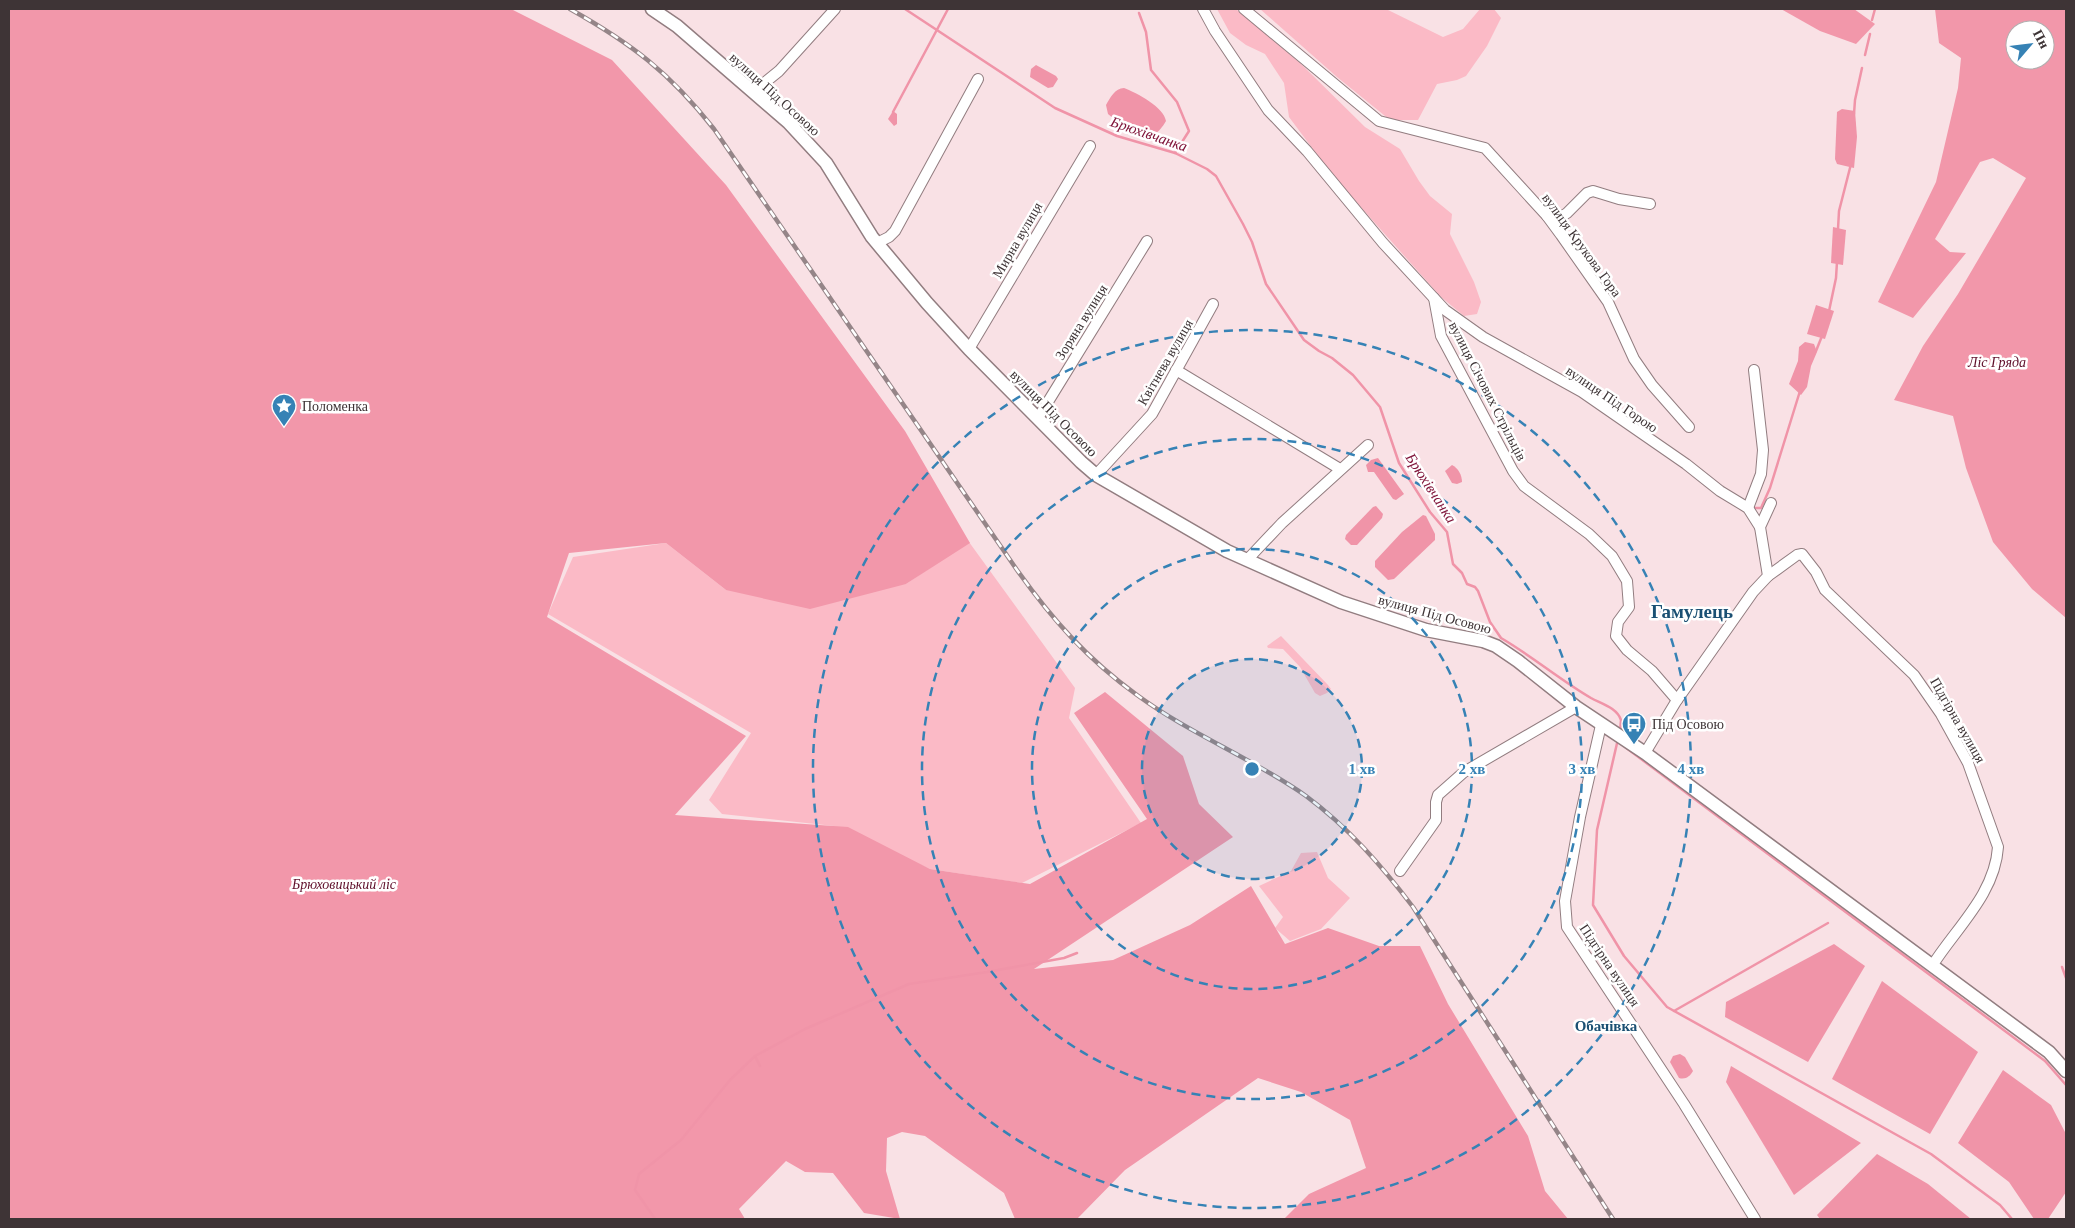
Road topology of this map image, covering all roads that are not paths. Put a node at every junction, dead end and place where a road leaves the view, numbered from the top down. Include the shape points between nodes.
1 (652, 9) edge
2 (835, 9) edge
3 (1203, 9) edge
4 (1244, 9) edge
5 (978, 79) dead end
6 (754, 92) junction
7 (1090, 146) dead end
8 (1650, 204) dead end
9 (1547, 216) junction
10 (1147, 241) dead end
11 (877, 243) junction
12 (1434, 298) junction
13 (1214, 304) dead end
14 (969, 349) junction
15 (1176, 370) junction
16 (1754, 370) dead end
17 (1038, 418) junction
18 (1689, 427) dead end
19 (1368, 445) dead end
20 (1340, 469) junction
21 (1096, 475) junction
22 (1771, 504) dead end
23 (1748, 508) junction
24 (1760, 527) junction
25 (1247, 560) junction
26 (1768, 576) junction
27 (1676, 700) junction
28 (1576, 707) junction
29 (1606, 728) junction
30 (1645, 753) junction
31 (1400, 871) dead end
32 (1932, 966) junction
33 (2066, 1071) edge
34 (1755, 1219) edge

1 - 6 street, вулиця Під Осовою via 677,26
2 - 6 street via 779,71
3 - 12 street via 1268,110
4 - 9 street, вулиця Крукова Гора via 1379,121 1485,148
5 - 11 street via 895,231
6 - 11 street, вулиця Під Осовою via 788,122 826,163
7 - 14 street, Мирна вулиця
8 - 9 street via 1593,191 1559,218
9 - 18 street, вулиця Крукова Гора via 1608,302 1634,359
10 - 17 street, Зоряна вулиця
11 - 14 street, вулиця Під Осовою
12 - 23 street, вулиця Під Горою via 1445,310 1483,337 1582,392
12 - 27 street, вулиця Січових Стрільців via 1441,336 1524,486 1588,534 1612,556 1628,580 1629,607 1618,622 1616,636
13 - 15 street, Квітнева вулиця
14 - 17 street, вулиця Під Осовою
15 - 20 street
15 - 21 street, Квітнева вулиця via 1152,414
16 - 23 street via 1763,450 1761,474
17 - 21 street, вулиця Під Осовою
19 - 20 street
20 - 25 street
21 - 25 street, вулиця Під Осовою
22 - 24 street
23 - 24 street
24 - 26 street
25 - 28 street, вулиця Під Осовою via 1356,608 1426,630 1496,646
26 - 27 street via 1753,592
26 - 32 street, Підгірна вулиця via 1802,554 1825,590 1914,675 1968,762 1998,848 1997,860 1980,900
27 - 30 street
28 - 29 street, вулиця Під Осовою
28 - 31 street via 1464,772 1438,795 1436,820
29 - 30 street, вулиця Під Осовою
29 - 34 street, Підгірна вулиця via 1580,817 1565,900 1567,927 1684,1104
30 - 32 street
32 - 33 street via 2049,1052

